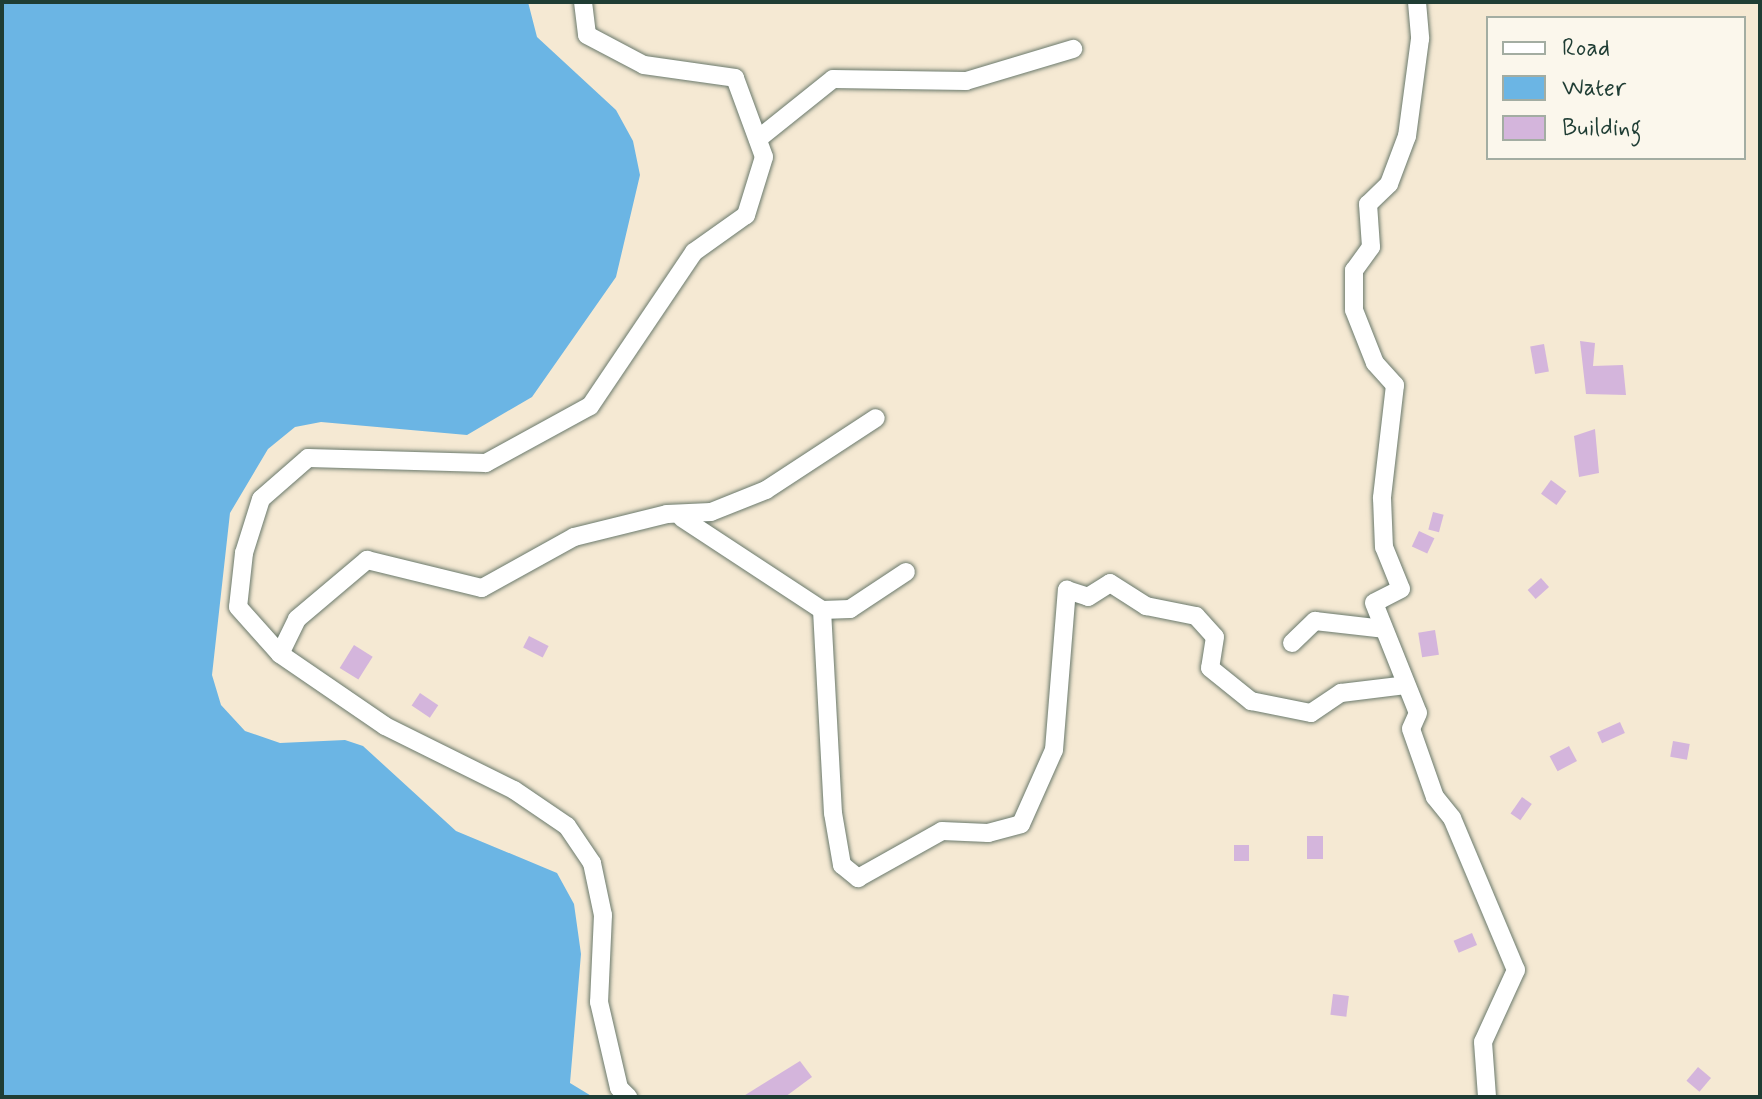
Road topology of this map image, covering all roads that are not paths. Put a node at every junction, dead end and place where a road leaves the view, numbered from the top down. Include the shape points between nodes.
1 (583, 2) edge
2 (1417, 2) edge
3 (1073, 49) dead end
4 (758, 139) junction
5 (876, 418) dead end
6 (667, 514) junction
7 (906, 572) dead end
8 (822, 610) junction
9 (1384, 629) junction
10 (1292, 643) dead end
11 (280, 654) junction
12 (1406, 685) junction
13 (628, 1097) edge
14 (1487, 1097) edge

1 - 4 street via 587,35 644,65 735,78
2 - 9 street via 1420,39 1407,136 1389,184 1368,204 1371,247 1354,270 1354,310 1375,363 1395,385 1382,498 1384,547 1401,589 1374,603
3 - 4 street via 966,81 833,79
4 - 11 street via 764,157 746,215 694,252 590,406 486,463 308,458 261,499 244,553 238,607
5 - 6 street via 766,490 711,512
6 - 8 street via 699,523
6 - 11 street via 574,537 482,588 367,560 297,619
7 - 8 street via 850,609
8 - 12 street via 833,813 842,865 858,878 942,831 988,833 1021,824 1054,750 1067,590 1088,597 1110,583 1146,606 1196,616 1215,637 1210,668 1251,701 1311,713 1341,693
9 - 10 street via 1315,621
9 - 12 street
11 - 13 street via 385,726 514,790 567,826 592,863 603,915 599,1002 619,1088
12 - 14 street via 1418,713 1411,729 1435,797 1452,818 1516,970 1483,1042

